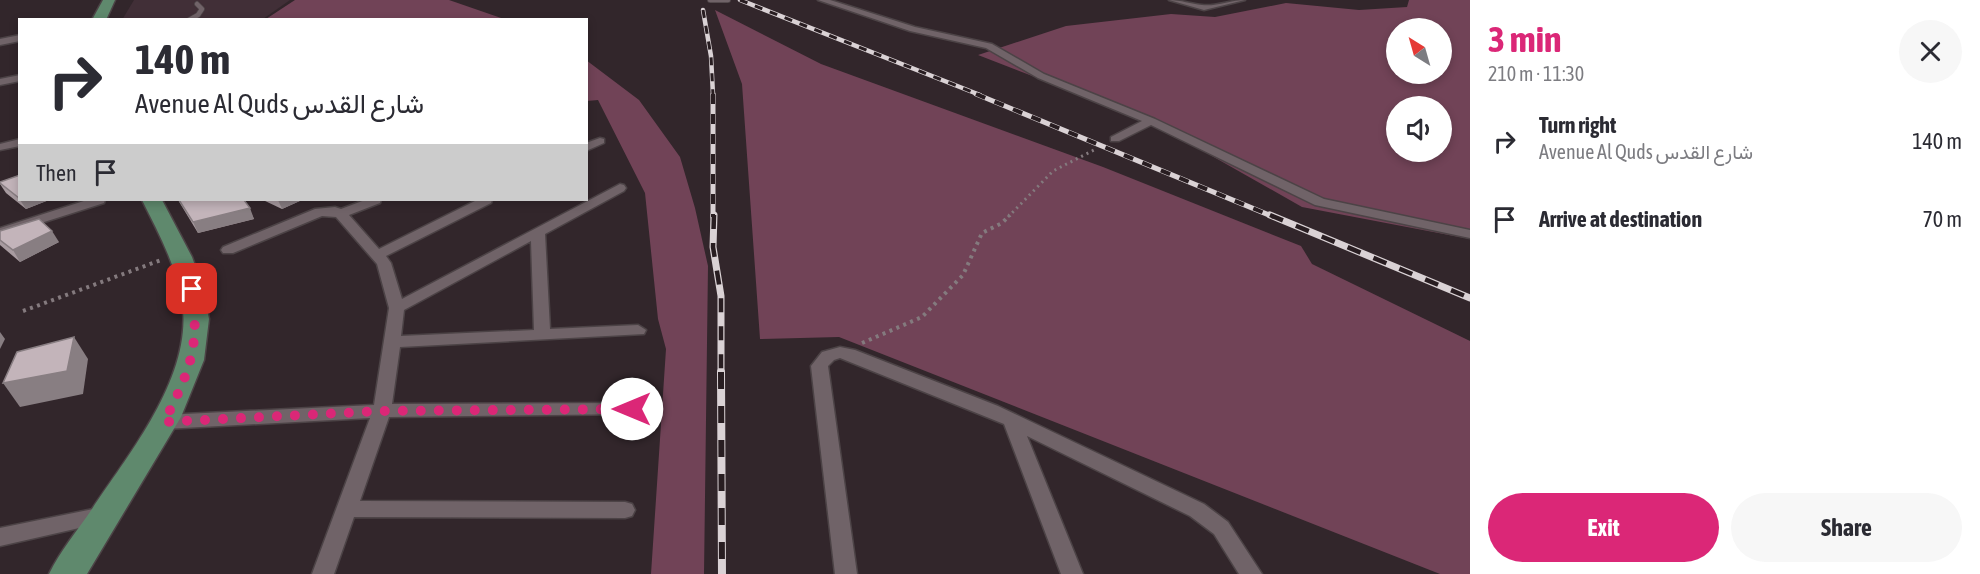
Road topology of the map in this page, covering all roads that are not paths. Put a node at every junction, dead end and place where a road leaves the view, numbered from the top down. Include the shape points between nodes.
1 (109, 0) edge
2 (711, 0) edge
3 (728, 0) edge
4 (822, 0) edge
5 (1173, 0) edge
6 (1241, 0) edge
7 (197, 4) dead end
8 (100, 18) edge
9 (193, 18) edge
10 (18, 38) edge
11 (0, 42) edge
12 (18, 78) edge
13 (0, 82) edge
14 (1151, 121) junction
15 (1115, 139) dead end
16 (600, 141) dead end
17 (18, 142) edge
18 (0, 147) edge
19 (588, 147) edge
20 (620, 188) dead end
21 (96, 201) edge
22 (152, 201) edge
23 (373, 201) edge
24 (484, 201) edge
25 (341, 214) junction
26 (0, 232) edge
27 (538, 232) junction
28 (1470, 234) edge
29 (228, 250) dead end
30 (377, 255) junction
31 (397, 308) junction
32 (638, 330) dead end
33 (542, 335) junction
34 (392, 342) junction
35 (632, 409) dead end
36 (382, 411) junction
37 (1011, 420) junction
38 (164, 422) junction
39 (348, 509) junction
40 (625, 510) dead end
41 (107, 514) junction
42 (0, 537) edge
43 (67, 574) edge
44 (322, 574) edge
45 (846, 574) edge
46 (1072, 574) edge
47 (1251, 574) edge

1 - 8 main road
2 - 3 lane
4 - 14 street via 913,29 989,46 1041,76
5 - 6 street via 1201,8
7 - 9 lane via 202,9
10 - 11 street
12 - 13 street
14 - 15 street
14 - 28 street via 1320,202
16 - 19 street
17 - 18 street
20 - 27 street
21 - 26 street
22 - 38 main road via 179,254 192,289 196,318 194,351
23 - 25 street
24 - 30 street
25 - 29 street via 320,212
25 - 30 street
27 - 31 street
27 - 33 street
30 - 31 street via 384,263
31 - 34 street
32 - 33 street
33 - 34 street
34 - 36 street
35 - 36 street
36 - 38 street
36 - 39 street
37 - 45 street via 842,352 829,355 819,366
37 - 46 street
37 - 47 street via 1197,510 1221,528
38 - 41 main road
39 - 40 street
39 - 44 street
41 - 42 street
41 - 43 main road

